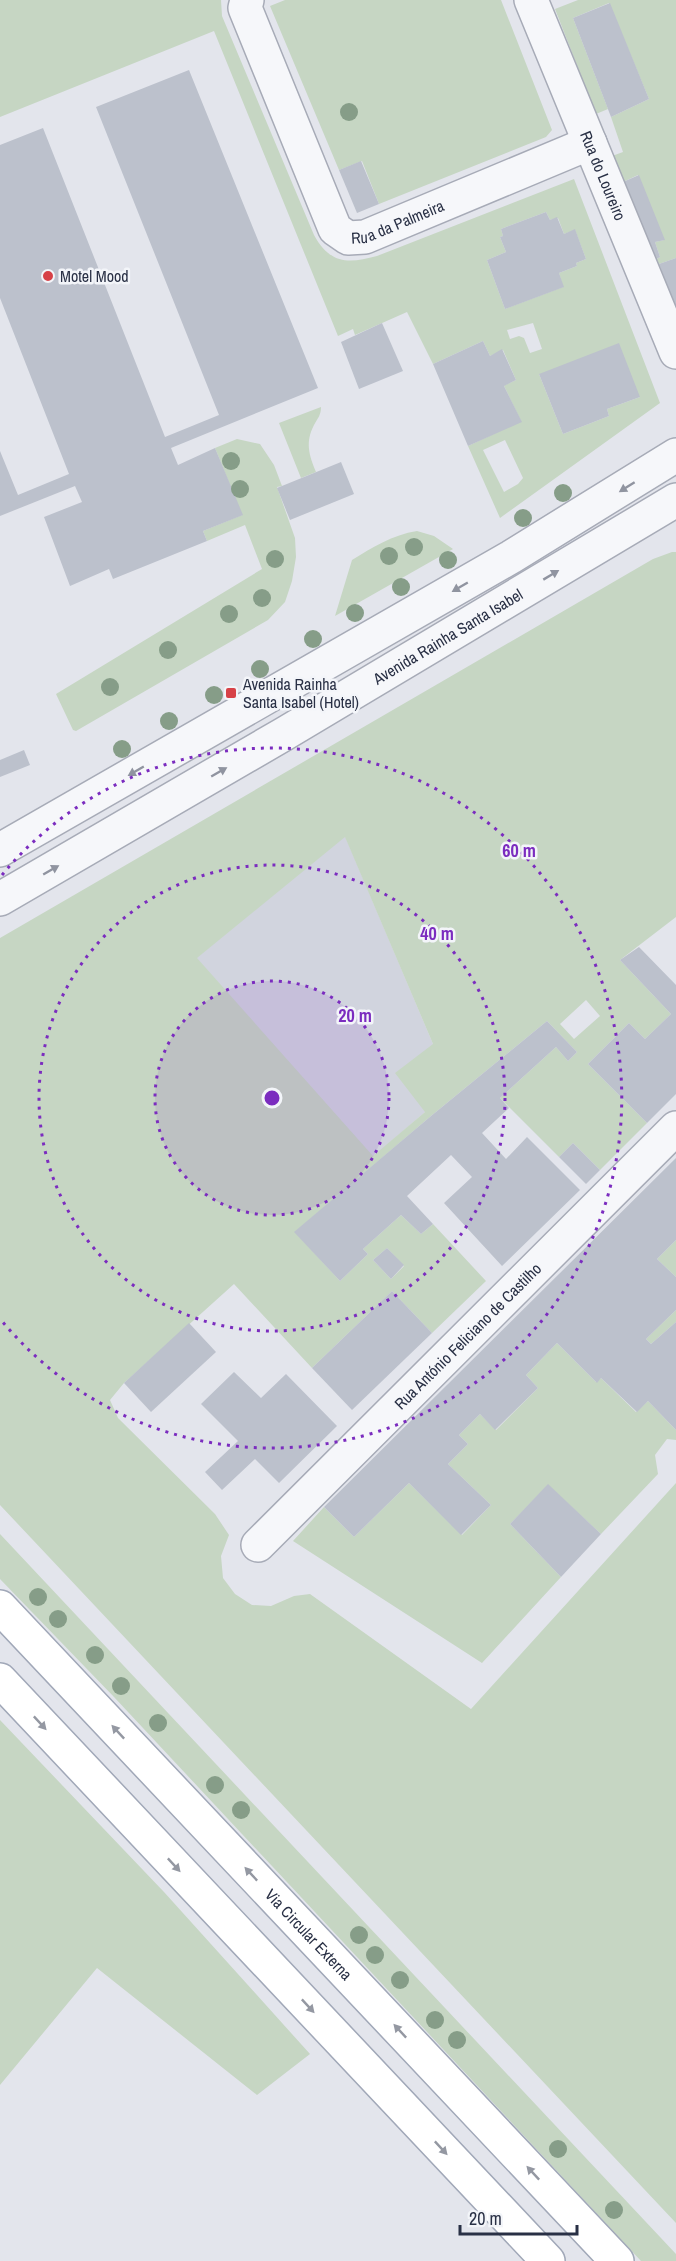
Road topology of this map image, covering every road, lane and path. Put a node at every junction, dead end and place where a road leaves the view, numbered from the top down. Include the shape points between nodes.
1 (248, 0) edge
2 (531, 0) edge
3 (590, 143) junction
4 (676, 352) edge
5 (676, 455) edge
6 (676, 500) edge
7 (0, 850) edge
8 (0, 899) edge
9 (676, 1128) edge
10 (258, 1545) dead end
11 (0, 1607) edge
12 (0, 1680) edge
13 (548, 2261) edge
14 (617, 2261) edge

1 - 3 street, Rua da Palmeira via 245,8 334,229 348,238 365,237
2 - 3 street, Rua do Loureiro
3 - 4 street, Rua do Loureiro
5 -> 7 street via 511,557
8 -> 6 street, Avenida Rainha Santa Isabel
9 - 10 street, Rua António Feliciano de Castilho
14 -> 11 main road, Via Circular Externa
12 -> 13 main road

